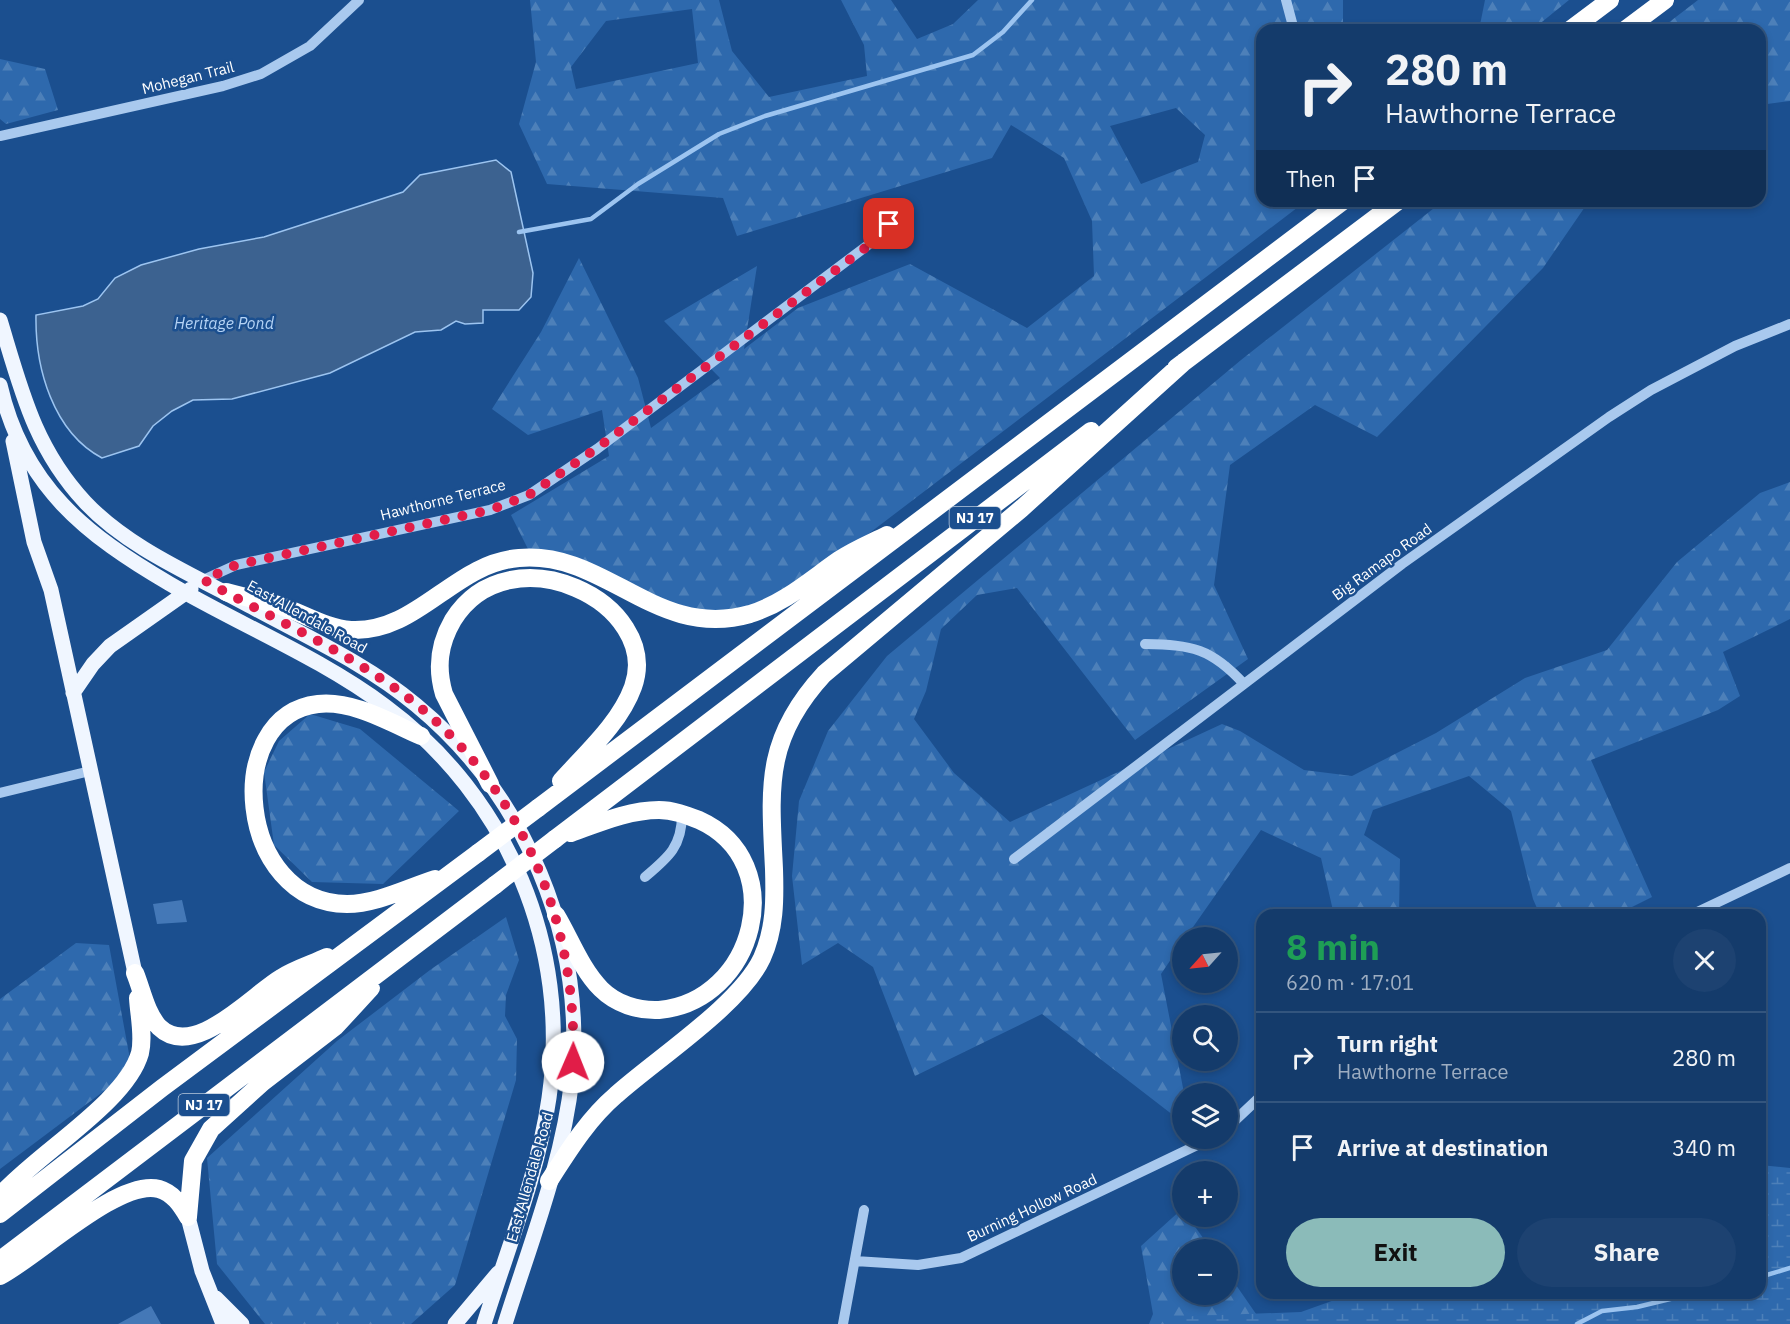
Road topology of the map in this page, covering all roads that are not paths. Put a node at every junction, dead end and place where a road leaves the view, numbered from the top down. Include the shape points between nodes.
1 (359, 0) edge
2 (1286, 0) edge
3 (1610, 0) edge
4 (1665, 0) edge
5 (1292, 24) edge
6 (1578, 24) edge
7 (1633, 24) edge
8 (0, 136) edge
9 (1334, 207) edge
10 (1390, 207) edge
11 (889, 224) dead end
12 (0, 320) edge
13 (1790, 324) edge
14 (1185, 361) junction
15 (0, 385) edge
16 (9, 417) junction
17 (936, 509) junction
18 (204, 580) junction
19 (226, 592) junction
20 (186, 593) junction
21 (1145, 644) dead end
22 (1244, 684) junction
23 (73, 693) junction
24 (421, 736) junction
25 (90, 771) junction
26 (490, 783) junction
27 (0, 793) edge
28 (538, 808) junction
29 (682, 814) junction
30 (555, 839) junction
31 (1014, 859) dead end
32 (1790, 868) edge
33 (450, 874) junction
34 (645, 877) dead end
35 (1704, 909) edge
36 (556, 915) junction
37 (359, 943) junction
38 (407, 950) junction
39 (135, 973) junction
40 (1256, 1101) edge
41 (1238, 1118) edge
42 (1189, 1149) edge
43 (549, 1181) junction
44 (0, 1196) edge
45 (864, 1210) dead end
46 (0, 1214) edge
47 (188, 1217) junction
48 (0, 1260) edge
49 (855, 1261) junction
50 (501, 1269) junction
51 (0, 1276) edge
52 (210, 1292) junction
53 (223, 1324) edge
54 (242, 1324) edge
55 (455, 1324) edge
56 (484, 1324) edge
57 (505, 1324) edge
58 (843, 1324) edge

1 - 8 street, Mohegan Trail via 310,46 261,74
2 - 5 street
3 - 6 highway
4 - 7 highway
9 - 17 highway, NJ 17
10 - 14 highway, NJ 17
11 - 18 street, Hawthorne Terrace via 872,243 770,321 529,495 480,513 236,565
12 - 18 main road, East Allendale Road via 28,415 69,484 108,523
13 - 22 street, Big Ramapo Road via 1735,346 1609,417 1402,564
14 - 30 highway, NJ 17
14 - 43 highway via 1021,509 824,674 803,697 787,725 773,766 775,905 761,960 734,995 603,1108 574,1142
15 - 16 main road, East Allendale Road
16 - 20 main road, East Allendale Road via 32,465 74,518 107,545
16 - 23 main road
17 - 19 highway via 840,559 777,603 724,619 696,618 666,610 584,569 545,558 517,558 490,565 407,618 362,630 337,628 279,606
17 - 28 highway, NJ 17
18 - 19 main road, East Allendale Road
18 - 20 main road, Hawthorne Terrace
19 - 26 main road, East Allendale Road via 346,658 408,699 458,744
20 - 23 main road, Hawthorne Terrace via 110,646
20 - 24 main road, East Allendale Road via 361,690
21 - 22 street via 1181,645 1212,654
22 - 31 street, Big Ramapo Road
23 - 25 main road
24 - 33 highway via 340,704 301,708 278,725 260,755 254,801 258,832 269,858 288,880 311,895 335,902 371,900
24 - 50 main road, East Allendale Road via 475,796 514,861 536,920 552,994 554,1047 546,1117
25 - 27 street
25 - 39 main road
26 - 28 highway via 444,694 438,667 444,640 458,613 491,586 521,578 572,585 599,601 621,623 633,649 636,676 619,713
26 - 36 main road, East Allendale Road via 535,858
28 - 33 highway, NJ 17, bridge
29 - 30 highway via 661,810 638,812
29 - 34 street via 680,839 662,863
29 - 36 highway via 706,824 726,839 744,865 753,895 752,921 745,944 732,967 706,993 666,1009 640,1009 619,1002 593,980
30 - 38 highway, NJ 17, bridge
32 - 35 street
33 - 37 highway, NJ 17
36 - 43 main road, East Allendale Road via 571,993 573,1048 568,1104
37 - 39 highway via 281,978 215,1026 188,1036 173,1035 160,1027
37 - 46 highway, NJ 17
38 - 47 highway via 336,1026 263,1082 211,1129 193,1161
38 - 48 highway, NJ 17
39 - 44 highway via 141,1044 133,1070 79,1126 14,1179
40 - 41 street
42 - 49 street, Burning Hollow Road via 961,1258 918,1265
43 - 57 main road, East Allendale Road
45 - 49 street
47 - 51 highway via 167,1192 150,1188 133,1191 90,1214
47 - 52 main road
49 - 58 street
50 - 55 main road
50 - 56 main road, East Allendale Road
52 - 53 main road
52 - 54 main road

